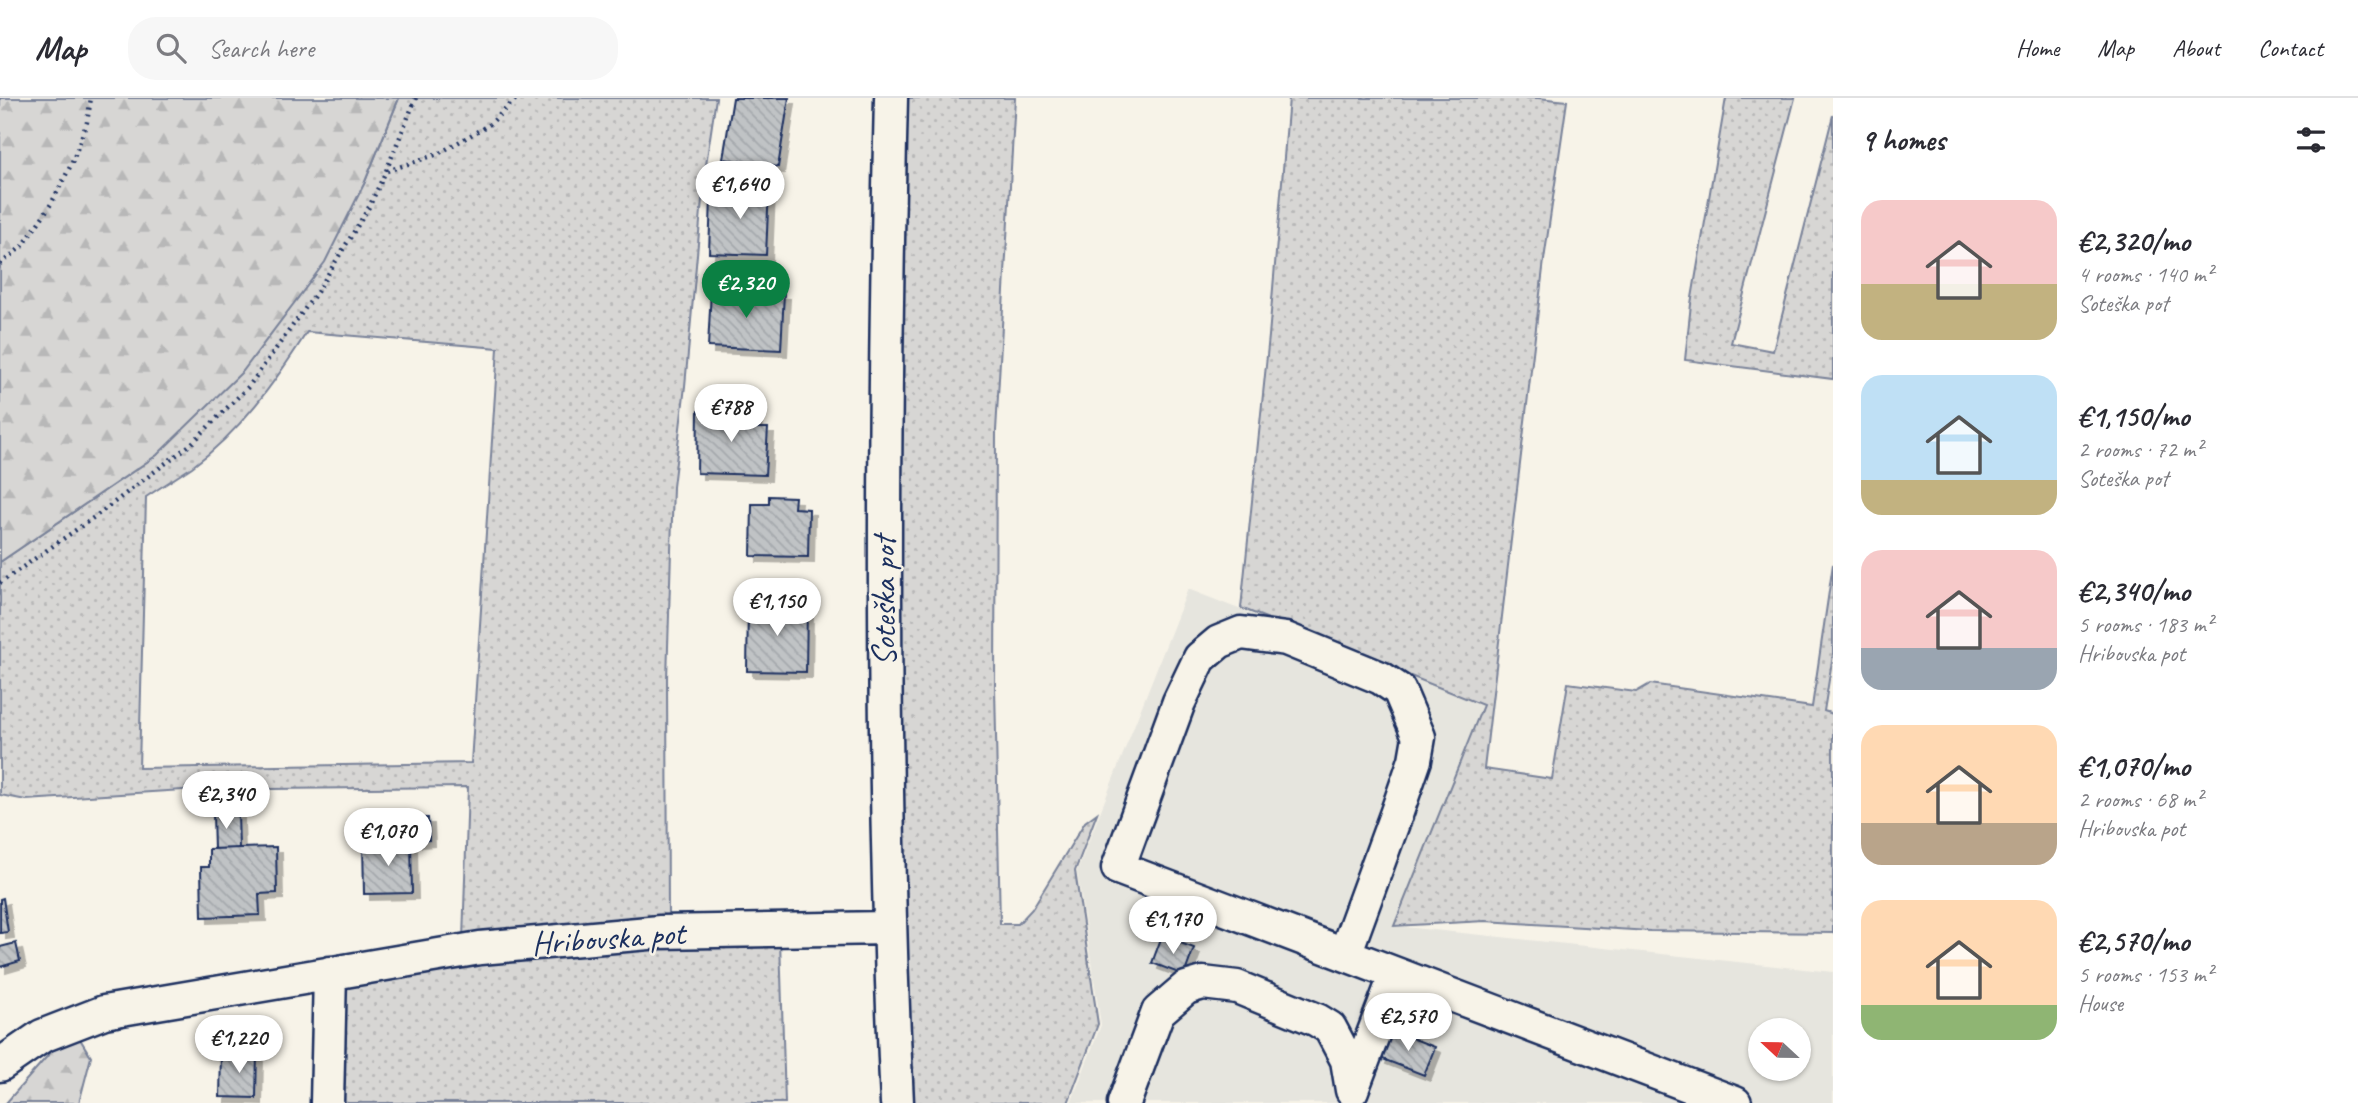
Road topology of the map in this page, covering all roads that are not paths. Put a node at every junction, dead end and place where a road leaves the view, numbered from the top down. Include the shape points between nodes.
1 (891, 98) edge
2 (888, 928) junction
3 (1345, 954) junction
4 (330, 973) junction
5 (1396, 974) junction
6 (0, 1065) edge
7 (1350, 1097) edge
8 (327, 1103) edge
9 (897, 1103) edge
10 (1124, 1103) edge
11 (1735, 1103) edge

1 - 2 street, Soteška pot via 883,569
2 - 4 street, Hribovska pot via 660,932 480,948
2 - 9 street, Soteška pot
3 - 3 street via 1402,799 1419,737 1399,690 1381,678 1286,639 1241,634 1219,642 1200,658 1179,702 1118,868
3 - 5 street
4 - 6 street, Hribovska pot via 104,1012 42,1036
4 - 8 street
5 - 7 street
5 - 11 street
7 - 10 street via 1347,1060 1330,1028 1237,987 1203,983 1186,988 1158,1012

